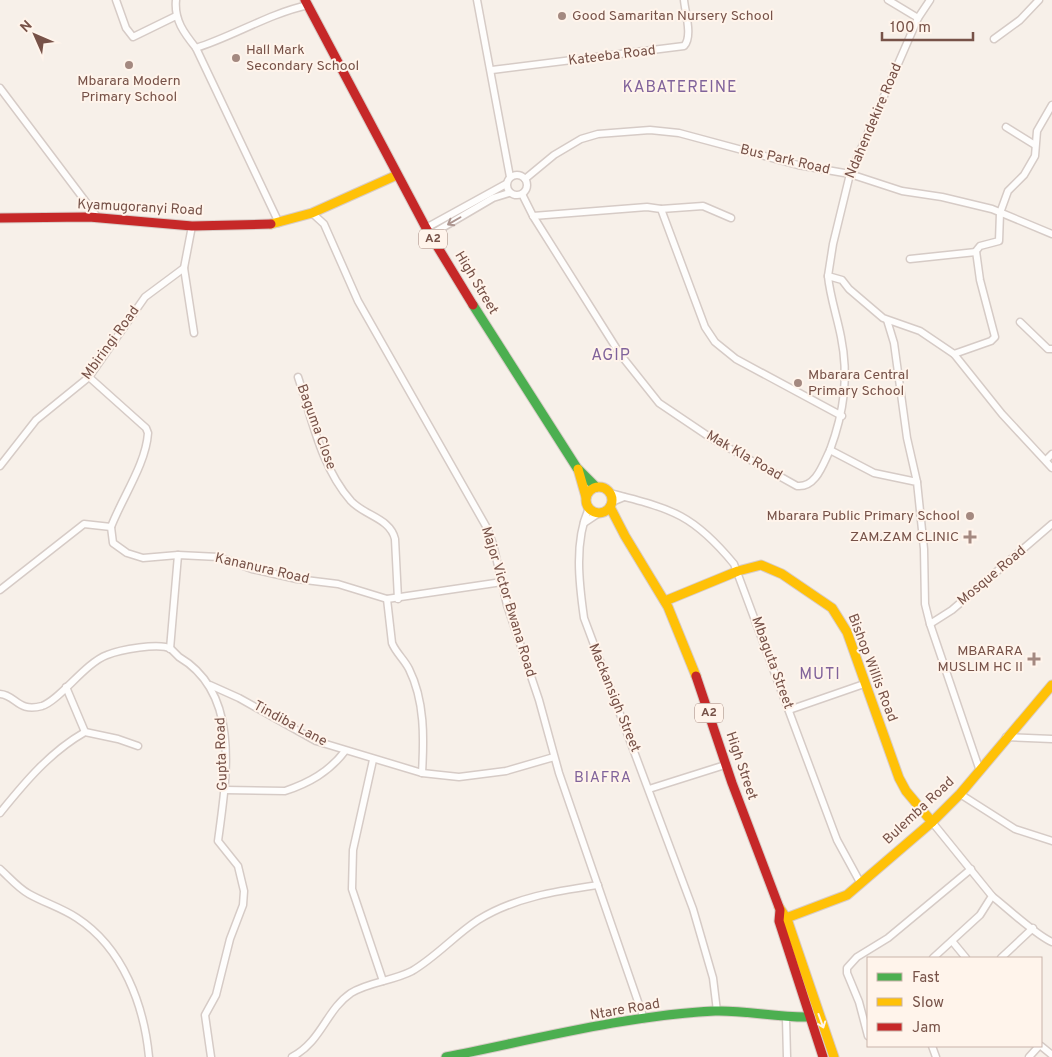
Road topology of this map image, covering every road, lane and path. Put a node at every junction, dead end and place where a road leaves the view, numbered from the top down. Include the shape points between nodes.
1 (116, 0) edge
2 (176, 0) edge
3 (477, 0) edge
4 (684, 0) edge
5 (888, 0) edge
6 (930, 0) edge
7 (1039, 0) edge
8 (306, 2) edge
9 (176, 16) junction
10 (918, 18) junction
11 (994, 39) dead end
12 (196, 48) junction
13 (492, 70) junction
14 (0, 88) edge
15 (1052, 105) edge
16 (1006, 127) dead end
17 (1035, 145) junction
18 (850, 174) junction
19 (397, 175) junction
20 (510, 177) junction
21 (525, 179) junction
22 (506, 184) junction
23 (509, 193) junction
24 (522, 194) junction
25 (661, 209) junction
26 (312, 213) junction
27 (1000, 213) junction
28 (533, 216) junction
29 (0, 218) edge
30 (98, 218) junction
31 (731, 218) dead end
32 (279, 224) junction
33 (192, 226) junction
34 (428, 231) junction
35 (1052, 234) edge
36 (976, 252) junction
37 (910, 259) dead end
38 (184, 268) junction
39 (828, 276) junction
40 (887, 320) junction
41 (1020, 322) dead end
42 (194, 333) dead end
43 (1052, 349) edge
44 (954, 354) junction
45 (89, 377) junction
46 (298, 377) dead end
47 (842, 416) junction
48 (830, 450) junction
49 (1052, 454) edge
50 (1046, 460) junction
51 (0, 466) edge
52 (577, 468) junction
53 (1052, 468) edge
54 (917, 482) junction
55 (596, 487) junction
56 (586, 497) junction
57 (611, 501) junction
58 (589, 508) junction
59 (600, 513) junction
60 (583, 524) junction
61 (1052, 524) edge
62 (618, 526) junction
63 (111, 527) junction
64 (178, 555) junction
65 (738, 571) junction
66 (502, 582) junction
67 (0, 590) edge
68 (387, 599) junction
69 (398, 599) junction
70 (665, 601) junction
71 (930, 624) junction
72 (170, 649) junction
73 (208, 684) junction
74 (864, 684) junction
75 (1052, 685) edge
76 (66, 687) junction
77 (0, 694) edge
78 (789, 710) junction
79 (85, 732) junction
80 (1006, 737) junction
81 (1052, 739) edge
82 (138, 746) dead end
83 (345, 751) junction
84 (554, 758) junction
85 (373, 760) junction
86 (725, 765) junction
87 (980, 771) junction
88 (422, 773) junction
89 (649, 788) junction
90 (225, 790) junction
91 (960, 794) junction
92 (0, 813) edge
93 (932, 822) junction
94 (1052, 841) edge
95 (0, 869) edge
96 (971, 869) junction
97 (861, 884) junction
98 (598, 885) junction
99 (992, 896) junction
100 (783, 920) junction
101 (1033, 928) junction
102 (952, 941) junction
103 (1052, 942) edge
104 (934, 957) edge
105 (965, 957) edge
106 (1002, 957) edge
107 (383, 982) junction
108 (717, 1011) junction
109 (810, 1017) junction
110 (786, 1018) junction
111 (644, 1019) junction
112 (867, 1032) edge
113 (1039, 1047) edge
114 (1041, 1047) edge
115 (833, 1055) edge
116 (1052, 1055) edge
117 (823, 1056) edge
118 (149, 1057) edge
119 (211, 1057) edge
120 (292, 1057) edge
121 (446, 1057) edge
122 (788, 1057) edge
123 (1029, 1057) edge

1 - 9 street via 126,28 133,37
2 - 9 street
3 - 13 street
4 - 13 street, Kateeba Road via 688,42 684,46
5 - 10 street
6 - 10 street, Ndahendekire Road
7 - 11 street via 1020,20
8 - 12 street
8 - 19 main road, High Street / A2
9 - 12 street
10 - 18 street, Ndahendekire Road
12 - 32 street
13 - 20 street
14 - 30 street
15 - 17 street via 1037,131
16 - 17 street
17 - 27 street via 1035,156 1024,175 1008,191
18 - 21 street, Bus Park Road via 679,133 650,130 598,134 581,139 554,155
18 - 27 street, Bus Park Road via 893,189 962,201
18 - 39 street, Ndahendekire Road
19 - 26 main road, Kyamugoranyi Road
19 - 34 main road, High Street / A2
20 - 21 street via 518,175
20 - 22 street
21 - 24 street via 527,187
22 - 23 street
22 - 34 street
23 - 24 street
23 -> 34 street
24 - 28 street, Mak Kla Road
25 - 28 street via 646,207
25 - 31 street via 703,206
25 - 47 street via 705,327 715,342 736,359
26 - 32 main road, Kyamugoranyi Road
26 - 66 street, Major Victor Bwana Road via 324,224 358,300 487,528
27 - 35 street, Bus Park Road
27 - 36 street via 998,242 980,246
28 - 48 street, Mak Kla Road via 620,354 659,403 711,438 797,486 809,484 816,477
29 - 30 main road, Kyamugoranyi Road
30 - 33 main road, Kyamugoranyi Road
32 - 33 main road, Kyamugoranyi Road
33 - 38 street
34 - 52 main road, High Street / A2 via 507,362
36 - 37 street
36 - 44 street via 995,334 991,341
38 - 42 street
38 - 45 street, Mbiringi Road via 145,297
39 - 40 street via 842,280
39 - 47 street, Ndahendekire Road via 846,365
40 - 44 street via 920,331
40 - 54 street via 894,342 907,438
41 - 43 street via 1048,349
44 - 50 street via 1002,414
45 - 51 street, Mbiringi Road via 36,420
45 - 63 street via 148,433 130,487
46 - 69 street, Baguma Close via 333,474 357,508 393,530
47 - 48 street, Ndahendekire Road
48 - 54 street via 874,473
49 - 50 street
50 - 53 street
52 - 55 main road, High Street / A2
52 - 56 main road, High Street / A2
54 - 71 street via 924,549 925,604
55 - 56 main road
55 - 57 main road, A2 via 604,488
56 - 58 main road, A2
57 - 59 main road
57 - 62 main road, High Street / A2
57 - 65 street, Mbaguta Street via 626,497 665,508 695,523 721,548
58 - 59 main road, A2
58 - 60 street, Mackansigh Street
59 - 60 street
59 - 62 main road, High Street / A2
60 - 89 street, Mackansigh Street via 580,578 584,618
61 - 71 street, Mosque Road via 959,604
62 - 70 main road, High Street / A2
63 - 64 street, Kananura Road via 113,543 127,553 143,558
63 - 67 street via 84,524
64 - 68 street, Kananura Road via 219,558 297,579 338,584
64 - 72 street
65 - 70 main road, Bishop Willis Road
65 - 74 main road, Bishop Willis Road via 765,565 832,608 847,632
65 - 78 street, Mbaguta Street
66 - 69 street, Kananura Road
66 - 84 street, Major Victor Bwana Road
68 - 69 street, Kananura Road
68 - 88 street via 394,650 408,667 418,698 424,737
70 - 86 main road, High Street / A2 via 702,690
71 - 87 street
72 - 73 street, Gupta Road via 198,671
72 - 76 street via 127,648 105,655
73 - 83 street, Tindiba Lane via 316,740
73 - 90 street, Gupta Road via 221,710
74 - 78 street
74 - 93 main road, Bishop Willis Road via 899,778
75 - 80 main road, Bulemba Road
76 - 77 street via 44,706 33,708 22,707
76 - 79 street
78 - 97 street, Mbaguta Street via 837,840
79 - 82 street
79 - 92 street via 64,744 46,761
80 - 81 street
80 - 87 main road, Bulemba Road
83 - 85 street, Tindiba Lane
83 - 90 street via 326,772 285,791
84 - 88 street, Tindiba Lane via 506,771 460,777
84 - 98 street, Major Victor Bwana Road
85 - 88 street, Tindiba Lane
85 - 107 street via 353,850 352,889
86 - 89 street
86 - 100 main road, High Street / A2
87 - 91 main road, Bulemba Road
89 - 108 street, Mackansigh Street via 698,924 714,978
90 - 119 street, Gupta Road via 218,841 238,866 244,892 243,906 230,940 216,995 204,1015
91 - 93 main road, Bulemba Road
91 - 94 street via 1015,829
93 - 96 street
93 - 97 main road, Bulemba Road
95 - 118 street via 22,890 76,918 102,938 134,993 146,1028
96 - 99 street
96 - 112 street via 847,968
97 - 100 main road, Bulemba Road via 839,900
98 - 107 street via 540,894 511,904 480,919 410,972
98 - 111 street, Major Victor Bwana Road
99 - 101 street
99 - 102 street via 980,915
100 - 109 main road, High Street / A2
100 -> 115 main road, High Street / A2
101 - 103 street via 1040,937
101 - 106 street
102 - 104 street
102 - 105 street
107 - 120 street via 352,992 306,1049
108 - 110 main road, Ntare Road
108 - 111 main road, Ntare Road
109 - 110 main road, Ntare Road
109 - 117 main road, High Street / A2
110 - 122 street
111 - 121 main road, Ntare Road
113 - 123 street
114 - 116 street
115 - 117 main road

